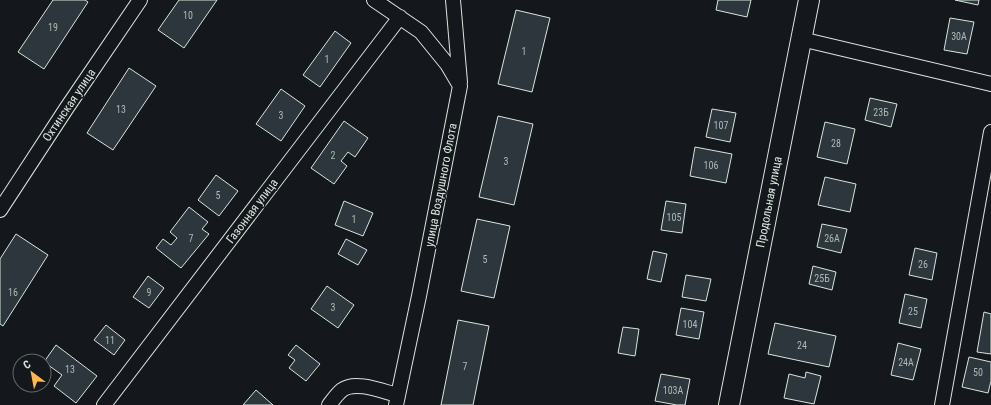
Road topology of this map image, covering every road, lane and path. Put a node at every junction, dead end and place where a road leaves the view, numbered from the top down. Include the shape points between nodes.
1 (140, 0) edge
2 (374, 0) edge
3 (453, 0) edge
4 (809, 0) edge
5 (400, 17) junction
6 (801, 39) junction
7 (991, 84) edge
8 (460, 86) junction
9 (991, 132) edge
10 (0, 210) edge
11 (396, 400) edge
12 (104, 405) edge
13 (329, 405) edge
14 (729, 405) edge
15 (942, 405) edge

1 - 10 street, Охтинская улица
2 - 5 street
3 - 8 street, улица Воздушного Флота
4 - 6 street, Продольная улица
5 - 8 street via 421,32 447,64
5 - 12 street, Газонная улица
6 - 7 street
6 - 14 street, Продольная улица
8 - 11 street, улица Воздушного Флота
9 - 15 street
11 - 13 street via 361,386 351,386 342,390

